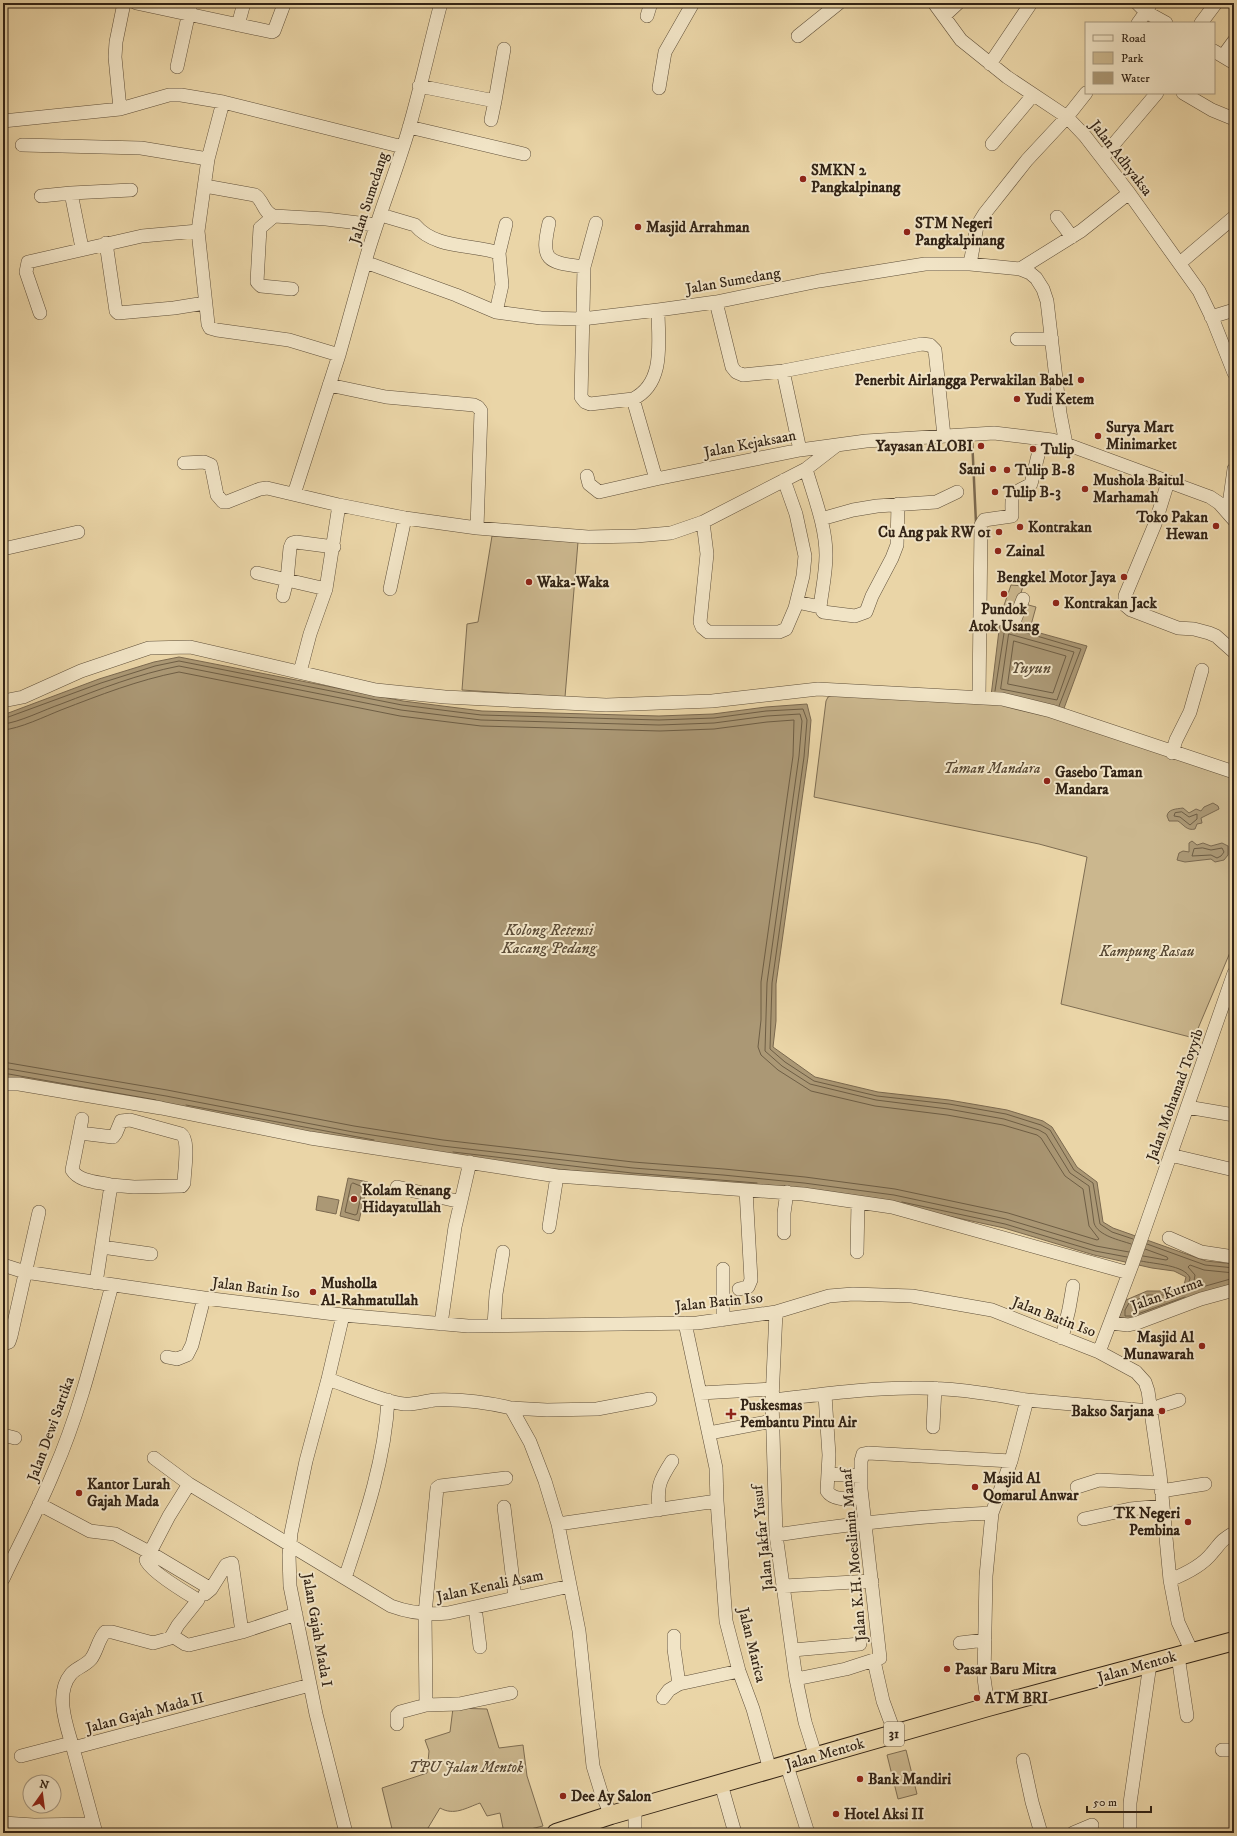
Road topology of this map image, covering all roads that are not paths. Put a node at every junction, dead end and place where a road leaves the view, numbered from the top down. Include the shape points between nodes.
1 (124, 3) edge
2 (136, 3) edge
3 (244, 3) edge
4 (441, 3) edge
5 (651, 3) edge
6 (693, 3) edge
7 (838, 3) edge
8 (934, 3) edge
9 (958, 3) edge
10 (1032, 3) edge
11 (1216, 3) edge
12 (1145, 6) edge
13 (283, 7) dead end
14 (190, 8) edge
15 (647, 16) dead end
16 (944, 16) junction
17 (1138, 22) edge
18 (1165, 22) edge
19 (1202, 22) edge
20 (238, 25) junction
21 (798, 36) dead end
22 (1234, 41) edge
23 (504, 49) dead end
24 (1224, 56) edge
25 (990, 64) junction
26 (178, 67) dead end
27 (419, 86) junction
28 (659, 88) dead end
29 (1085, 94) edge
30 (1157, 94) edge
31 (1185, 94) edge
32 (1033, 95) junction
33 (495, 101) junction
34 (223, 102) junction
35 (120, 109) junction
36 (1067, 117) junction
37 (1234, 119) edge
38 (490, 120) dead end
39 (3, 121) edge
40 (409, 127) junction
41 (992, 144) dead end
42 (22, 146) dead end
43 (403, 147) junction
44 (524, 154) dead end
45 (1102, 158) junction
46 (208, 159) junction
47 (205, 186) junction
48 (131, 190) dead end
49 (71, 192) junction
50 (1129, 193) junction
51 (40, 196) dead end
52 (274, 216) junction
53 (1057, 217) dead end
54 (1234, 217) edge
55 (378, 220) junction
56 (549, 223) dead end
57 (596, 223) dead end
58 (506, 224) dead end
59 (198, 231) junction
60 (1072, 237) junction
61 (106, 243) junction
62 (82, 248) junction
63 (499, 253) junction
64 (365, 262) junction
65 (1180, 263) junction
66 (970, 264) junction
67 (584, 267) junction
68 (1020, 269) junction
69 (292, 290) dead end
70 (716, 302) junction
71 (205, 303) junction
72 (658, 310) junction
73 (1234, 310) edge
74 (496, 312) junction
75 (40, 313) dead end
76 (1212, 317) junction
77 (582, 319) junction
78 (1018, 339) dead end
79 (1052, 339) junction
80 (340, 355) junction
81 (783, 371) junction
82 (1234, 373) edge
83 (329, 385) junction
84 (633, 399) junction
85 (944, 436) junction
86 (1042, 439) junction
87 (838, 444) junction
88 (1066, 444) junction
89 (800, 450) junction
90 (184, 463) dead end
91 (806, 469) junction
92 (1234, 469) edge
93 (587, 476) dead end
94 (656, 479) junction
95 (784, 480) junction
96 (1168, 482) junction
97 (957, 492) dead end
98 (294, 494) junction
99 (898, 504) junction
100 (339, 505) junction
101 (1231, 516) edge
102 (405, 518) junction
103 (821, 520) junction
104 (703, 522) junction
105 (477, 528) junction
106 (78, 532) dead end
107 (334, 547) junction
108 (3, 549) edge
109 (257, 572) dead end
110 (287, 580) junction
111 (326, 589) junction
112 (390, 589) dead end
113 (283, 596) dead end
114 (1023, 599) dead end
115 (797, 602) junction
116 (820, 607) junction
117 (980, 614) junction
118 (1234, 652) edge
119 (1202, 670) dead end
120 (300, 672) junction
121 (979, 697) junction
122 (3, 701) edge
123 (1172, 753) junction
124 (1234, 772) edge
125 (1234, 973) edge
126 (3, 1084) edge
127 (1187, 1107) junction
128 (1234, 1115) edge
129 (82, 1119) dead end
130 (80, 1133) junction
131 (1170, 1155) junction
132 (470, 1162) junction
133 (1234, 1170) edge
134 (557, 1176) junction
135 (111, 1185) junction
136 (397, 1186) dead end
137 (746, 1190) junction
138 (787, 1192) junction
139 (461, 1202) junction
140 (858, 1202) junction
141 (39, 1212) dead end
142 (549, 1227) dead end
143 (784, 1233) dead end
144 (1169, 1238) dead end
145 (102, 1247) junction
146 (503, 1252) dead end
147 (856, 1252) dead end
148 (151, 1254) dead end
149 (1234, 1257) edge
150 (3, 1265) edge
151 (723, 1269) dead end
152 (1131, 1269) junction
153 (25, 1272) junction
154 (96, 1283) junction
155 (112, 1285) junction
156 (1072, 1286) dead end
157 (739, 1289) dead end
158 (1234, 1290) edge
159 (204, 1298) junction
160 (776, 1312) junction
161 (343, 1315) junction
162 (723, 1320) junction
163 (685, 1323) junction
164 (1111, 1323) junction
165 (441, 1324) junction
166 (494, 1326) junction
167 (1062, 1338) junction
168 (3, 1344) edge
169 (1099, 1352) junction
170 (167, 1357) dead end
171 (328, 1379) junction
172 (935, 1388) junction
173 (700, 1393) junction
174 (772, 1395) junction
175 (824, 1395) junction
176 (650, 1399) dead end
177 (388, 1400) junction
178 (1027, 1400) junction
179 (1179, 1400) dead end
180 (511, 1408) junction
181 (1150, 1410) junction
182 (772, 1421) junction
183 (933, 1427) dead end
184 (709, 1433) junction
185 (154, 1458) dead end
186 (672, 1461) dead end
187 (1011, 1461) junction
188 (829, 1474) junction
189 (861, 1476) junction
190 (506, 1478) dead end
191 (189, 1484) junction
192 (1205, 1484) dead end
193 (1077, 1487) dead end
194 (1161, 1487) junction
195 (862, 1498) junction
196 (717, 1501) junction
197 (39, 1504) junction
198 (504, 1506) dead end
199 (1162, 1506) junction
200 (659, 1510) junction
201 (992, 1513) junction
202 (1084, 1519) dead end
203 (865, 1522) junction
204 (558, 1524) junction
205 (1232, 1534) dead end
206 (776, 1535) junction
207 (290, 1544) junction
208 (150, 1552) junction
209 (345, 1578) junction
210 (3, 1579) edge
211 (1170, 1580) junction
212 (872, 1581) junction
213 (570, 1586) junction
214 (784, 1586) junction
215 (211, 1589) junction
216 (515, 1598) junction
217 (198, 1600) junction
218 (475, 1607) junction
219 (296, 1614) junction
220 (425, 1614) junction
221 (242, 1632) junction
222 (674, 1636) dead end
223 (171, 1637) junction
224 (985, 1640) junction
225 (1234, 1641) edge
226 (960, 1642) dead end
227 (860, 1644) dead end
228 (480, 1646) dead end
229 (793, 1650) junction
230 (1185, 1654) junction
231 (877, 1659) junction
232 (1150, 1664) junction
233 (739, 1670) junction
234 (796, 1679) junction
235 (679, 1684) junction
236 (310, 1685) junction
237 (511, 1693) dead end
238 (663, 1698) dead end
239 (426, 1705) junction
240 (988, 1707) junction
241 (1187, 1716) dead end
242 (397, 1724) dead end
243 (895, 1734) junction
244 (72, 1746) junction
245 (21, 1756) dead end
246 (816, 1757) junction
247 (1022, 1760) dead end
248 (778, 1768) junction
249 (721, 1784) junction
250 (635, 1809) junction
251 (611, 1815) junction
252 (3, 1823) edge
253 (1092, 1825) dead end
254 (95, 1828) edge
255 (346, 1833) edge
256 (556, 1833) edge
257 (635, 1833) edge
258 (735, 1833) edge
259 (808, 1833) edge
260 (1041, 1833) edge
261 (1073, 1833) edge
262 (1130, 1833) edge

1 - 35 street via 115,58
2 - 14 street
3 - 20 street
4 - 27 street, Jalan Sumedang
5 - 15 street
6 - 28 street via 665,52
7 - 21 street
8 - 16 street, Jalan Adhyaksa
9 - 16 street
10 - 25 street
11 - 19 street
12 - 17 street
12 - 18 street
13 - 20 street via 272,32
14 - 20 street
14 - 26 street
16 - 25 street, Jalan Adhyaksa via 961,40
22 - 24 street
23 - 33 street
25 - 32 street, Jalan Adhyaksa
27 - 33 street
27 - 40 street, Jalan Sumedang
29 - 36 street
30 - 45 street
31 - 37 street
32 - 36 street, Jalan Adhyaksa
32 - 41 street
33 - 38 street
34 - 35 street via 175,94
34 - 43 street
34 - 46 street
35 - 39 street
36 - 45 street, Jalan Adhyaksa
36 - 66 street via 1027,160 985,213 977,226
40 - 43 street, Jalan Sumedang
40 - 44 street
42 - 46 street via 141,148
43 - 55 street, Jalan Sumedang
45 - 50 street, Jalan Adhyaksa
46 - 47 street
47 - 52 street via 255,195 267,213
47 - 59 street
48 - 49 street
49 - 51 street
49 - 62 street
50 - 60 street
50 - 65 street, Jalan Adhyaksa
52 - 55 street
52 - 69 street via 260,228 257,282 261,286
53 - 60 street
54 - 65 street
55 - 63 street via 416,225 420,231 435,240
55 - 64 street, Jalan Sumedang
56 - 67 street via 545,239 545,251 548,256 562,264
57 - 67 street
58 - 63 street
59 - 61 street via 142,236
59 - 71 street
60 - 68 street
61 - 62 street
61 - 71 street via 118,313
62 - 75 street via 28,262 26,272
63 - 74 street via 502,285
64 - 74 street, Jalan Sumedang
64 - 80 street
65 - 76 street, Jalan Adhyaksa via 1199,291
66 - 68 street, Jalan Sumedang
66 - 70 street, Jalan Sumedang via 917,265 819,281
67 - 77 street
68 - 79 street, Jalan Sumedang via 1036,278 1043,289 1050,316
70 - 72 street, Jalan Sumedang
70 - 81 street via 732,367 736,372 743,375
71 - 80 street via 208,324 213,329 289,340
72 - 77 street, Jalan Sumedang
72 - 84 street via 656,372 642,394
73 - 76 street
74 - 77 street, Jalan Sumedang via 541,318
76 - 82 street, Jalan Adhyaksa
77 - 84 street via 581,397 590,404
78 - 79 street
79 - 88 street, Jalan Sumedang
80 - 83 street
81 - 85 street via 926,344 934,350
81 - 89 street
83 - 98 street
83 - 105 street via 386,397 478,407 480,411
84 - 94 street
85 - 86 street, Jalan Kejaksaan via 994,433
85 - 87 street, Jalan Kejaksaan
86 - 88 street, Jalan Kejaksaan
86 - 117 street via 1031,484 1014,492 1012,497 1012,516 984,520 981,525
87 - 89 street, Jalan Kejaksaan
87 - 91 street
88 - 96 street
89 - 94 street, Jalan Kejaksaan
90 - 98 street via 204,462 211,465 217,495 223,502 264,488
91 - 95 street
91 - 103 street
92 - 101 street
93 - 94 street, Jalan Kejaksaan via 589,484 599,492
95 - 104 street
95 - 115 street via 796,514 805,556
96 - 101 street via 1210,497
96 - 118 street via 1155,524 1125,596 1125,605 1131,610 1178,628 1194,629 1216,636
97 - 99 street via 936,502
98 - 100 street
99 - 103 street via 853,510
99 - 116 street via 897,545 866,612 855,616 823,612
100 - 102 street
100 - 107 street
102 - 105 street
102 - 112 street
103 - 116 street via 826,556
104 - 105 street via 671,533 617,537
104 - 115 street via 707,554 700,622 702,627 708,632 779,632 786,629
106 - 108 street
107 - 110 street via 292,543
107 - 111 street
109 - 110 street
110 - 111 street
110 - 113 street
111 - 120 street
114 - 117 street via 1014,622
115 - 116 street
117 - 121 street
119 - 123 street via 1190,712
120 - 121 street via 376,690 445,697 571,704 712,701 818,689
120 - 122 street via 190,647 148,648 81,671 23,697
121 - 123 street via 1002,699 1051,711
123 - 124 street
125 - 127 street, Jalan Mohamad Toyyib
126 - 132 street via 19,1084 161,1108 310,1138
127 - 128 street
127 - 131 street, Jalan Mohamad Toyyib
129 - 130 street
130 - 135 street via 72,1170 74,1174
130 - 135 street via 113,1137 123,1119 183,1135 186,1155 182,1186
131 - 133 street
131 - 152 street, Jalan Mohamad Toyyib
132 - 134 street
132 - 139 street
134 - 137 street
134 - 142 street
135 - 145 street
136 - 139 street
137 - 138 street
137 - 157 street via 751,1280 748,1287
138 - 140 street
138 - 143 street
139 - 165 street via 449,1261
140 - 147 street
140 - 152 street via 892,1207
141 - 153 street
144 - 149 street via 1201,1252
145 - 148 street
145 - 154 street
146 - 166 street
150 - 153 street, Jalan Batin Iso
151 - 162 street
152 - 164 street
153 - 154 street, Jalan Batin Iso
153 - 168 street via 11,1336 9,1342
154 - 155 street, Jalan Batin Iso
155 - 159 street, Jalan Batin Iso
155 - 197 street, Jalan Dewi Sartika via 76,1414
156 - 167 street
158 - 164 street, Jalan Kurma via 1201,1299 1137,1323
159 - 161 street, Jalan Batin Iso
159 - 170 street via 192,1346 187,1355 177,1359
160 - 162 street, Jalan Batin Iso
160 - 167 street, Jalan Batin Iso via 807,1302 853,1294 912,1296 992,1310
160 - 174 street, Jalan Jakfar Yusuf
161 - 165 street, Jalan Batin Iso
161 - 171 street, Jalan Gajah Mada I
162 - 163 street, Jalan Batin Iso
163 - 166 street, Jalan Batin Iso
163 - 173 street
164 - 169 street
165 - 166 street, Jalan Batin Iso
167 - 169 street, Jalan Batin Iso
169 - 181 street, Jalan Batin Iso via 1142,1377 1146,1382
171 - 177 street
171 - 207 street, Jalan Gajah Mada I via 306,1461
172 - 175 street via 879,1389
172 - 178 street
172 - 183 street
173 - 174 street
173 - 184 street
174 - 175 street
174 - 182 street, Jalan Jakfar Yusuf
175 - 188 street
176 - 180 street via 582,1410
177 - 180 street via 404,1404 433,1400 464,1400
177 - 209 street via 387,1418 375,1476
178 - 181 street
178 - 187 street
179 - 181 street
180 - 204 street via 546,1481
181 - 194 street, Jalan Batin Iso
182 - 184 street
182 - 206 street, Jalan Jakfar Yusuf
184 - 196 street, Jalan Marica via 716,1468
185 - 191 street, Jalan Kenali Asam
186 - 200 street via 660,1480
187 - 189 street, Jalan K.H. Moeslimin Manaf via 868,1453 862,1457
187 - 201 street
188 - 189 street
188 - 195 street via 829,1494 843,1499
189 - 195 street, Jalan K.H. Moeslimin Manaf
190 - 220 street via 437,1488
191 - 207 street, Jalan Kenali Asam
191 - 208 street
192 - 194 street
193 - 194 street via 1099,1480
194 - 199 street, Jalan Batin Iso
195 - 203 street, Jalan K.H. Moeslimin Manaf
196 - 200 street
196 - 233 street, Jalan Marica via 726,1621
197 - 208 street via 90,1531 115,1534
197 - 210 street, Jalan Dewi Sartika
198 - 216 street
199 - 202 street via 1130,1509
199 - 211 street, Jalan Batin Iso
200 - 204 street
201 - 203 street
201 - 224 street via 986,1576
203 - 206 street
203 - 212 street, Jalan K.H. Moeslimin Manaf
204 - 213 street
205 - 211 street via 1219,1541 1202,1563
206 - 214 street, Jalan Jakfar Yusuf
207 - 209 street, Jalan Kenali Asam
207 - 219 street, Jalan Gajah Mada I via 290,1586
208 - 215 street
208 - 217 street via 146,1560 149,1566
209 - 220 street, Jalan Kenali Asam via 391,1606
211 - 230 street, Jalan Batin Iso
212 - 214 street
212 - 231 street, Jalan K.H. Moeslimin Manaf
213 - 216 street, Jalan Kenali Asam
213 - 251 street via 579,1630 594,1766 600,1792
214 - 229 street, Jalan Jakfar Yusuf
215 - 217 street
215 - 221 street via 226,1565 232,1563
216 - 218 street, Jalan Kenali Asam
217 - 223 street
218 - 220 street, Jalan Kenali Asam via 448,1613
218 - 228 street
219 - 221 street
219 - 236 street, Jalan Gajah Mada I
220 - 239 street
221 - 223 street via 188,1645 178,1638
222 - 235 street
223 - 244 street via 153,1644 109,1631 103,1634 92,1657 70,1675 65,1686 62,1702
224 - 226 street
224 - 240 street via 984,1678
225 - 230 highway, Jalan Mentok / 31
227 - 229 street
229 - 234 street, Jalan Jakfar Yusuf
230 - 232 highway, Jalan Mentok / 31
230 - 241 street, Jalan Batin Iso
231 - 234 street via 846,1669
231 - 243 street, Jalan K.H. Moeslimin Manaf via 884,1701
232 - 240 highway, Jalan Mentok / 31
232 - 262 street via 1130,1803
233 - 235 street
233 - 248 street, Jalan Marica
234 - 246 street, Jalan Jakfar Yusuf
235 - 238 street via 669,1690
236 - 244 street, Jalan Gajah Mada II
236 - 255 street, Jalan Gajah Mada I via 329,1772
237 - 239 street via 459,1704
239 - 242 street via 397,1714
240 - 243 highway, Jalan Mentok / 31
243 - 246 highway, Jalan Mentok / 31
244 - 245 street
244 - 254 street, Jalan Gajah Mada II
246 - 248 highway, Jalan Mentok / 31
247 - 260 street
248 - 249 highway, Jalan Mentok / 31
248 - 259 street, Jalan Marica
249 - 250 highway, Jalan Mentok / 31
249 - 258 street
250 - 251 highway, Jalan Mentok / 31
250 - 257 street
251 - 256 highway, Jalan Mentok / 31
252 - 254 street
253 - 261 street

